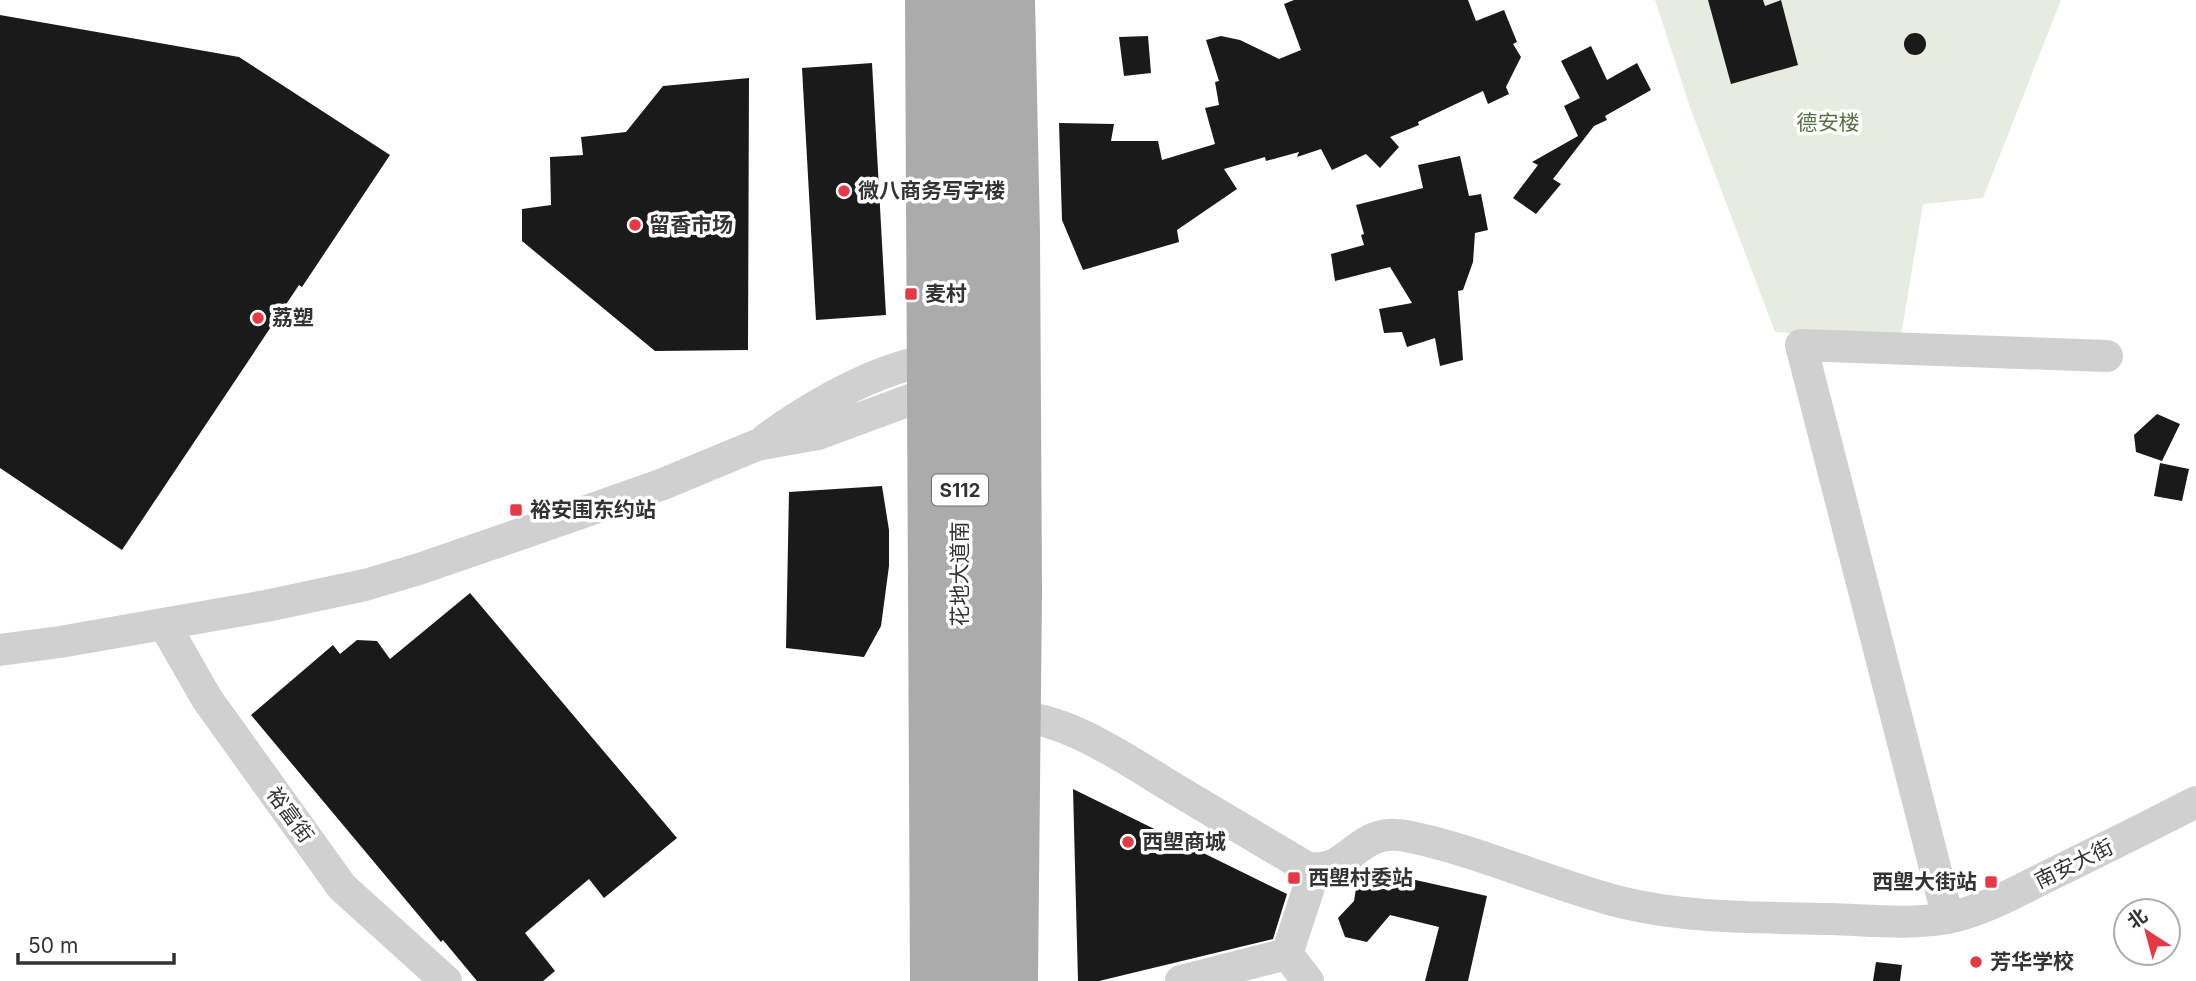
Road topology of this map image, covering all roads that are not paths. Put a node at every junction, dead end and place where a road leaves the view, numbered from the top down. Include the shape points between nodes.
1 (924, 0) edge
2 (953, 0) edge
3 (989, 0) edge
4 (1016, 0) edge
5 (2107, 356) dead end
6 (1021, 358) junction
7 (925, 377) junction
8 (164, 624) junction
9 (0, 650) edge
10 (1022, 715) junction
11 (928, 716) junction
12 (2196, 802) edge
13 (1315, 869) junction
14 (1948, 918) junction
15 (1287, 954) junction
16 (940, 975) edge
17 (446, 981) edge
18 (997, 981) edge
19 (1019, 981) edge
20 (1181, 981) edge
21 (1308, 981) edge

1 - 7 main road, 花地大道南
2 - 16 main road, 花地大道南 / S112, bridge via 961,248
3 - 18 main road, 花地大道南 / S112, bridge via 996,247
4 - 6 main road
5 - 14 street via 1801,345
6 - 7 street
6 - 10 main road
7 - 8 street via 841,393 757,445 663,484 419,569 314,597
7 - 11 main road, 花地大道南
8 - 9 street
8 - 17 street, 裕富街 via 207,699 342,887
10 - 11 street
10 - 13 street via 1052,722 1093,742
10 - 19 main road
11 - 16 main road, 花地大道南
12 - 14 street, 南安大街 via 2013,893
13 - 14 street, 南安大街 via 1336,865 1369,840 1390,834 1449,846 1657,910 1895,921
13 - 15 street
15 - 20 street
15 - 21 street

